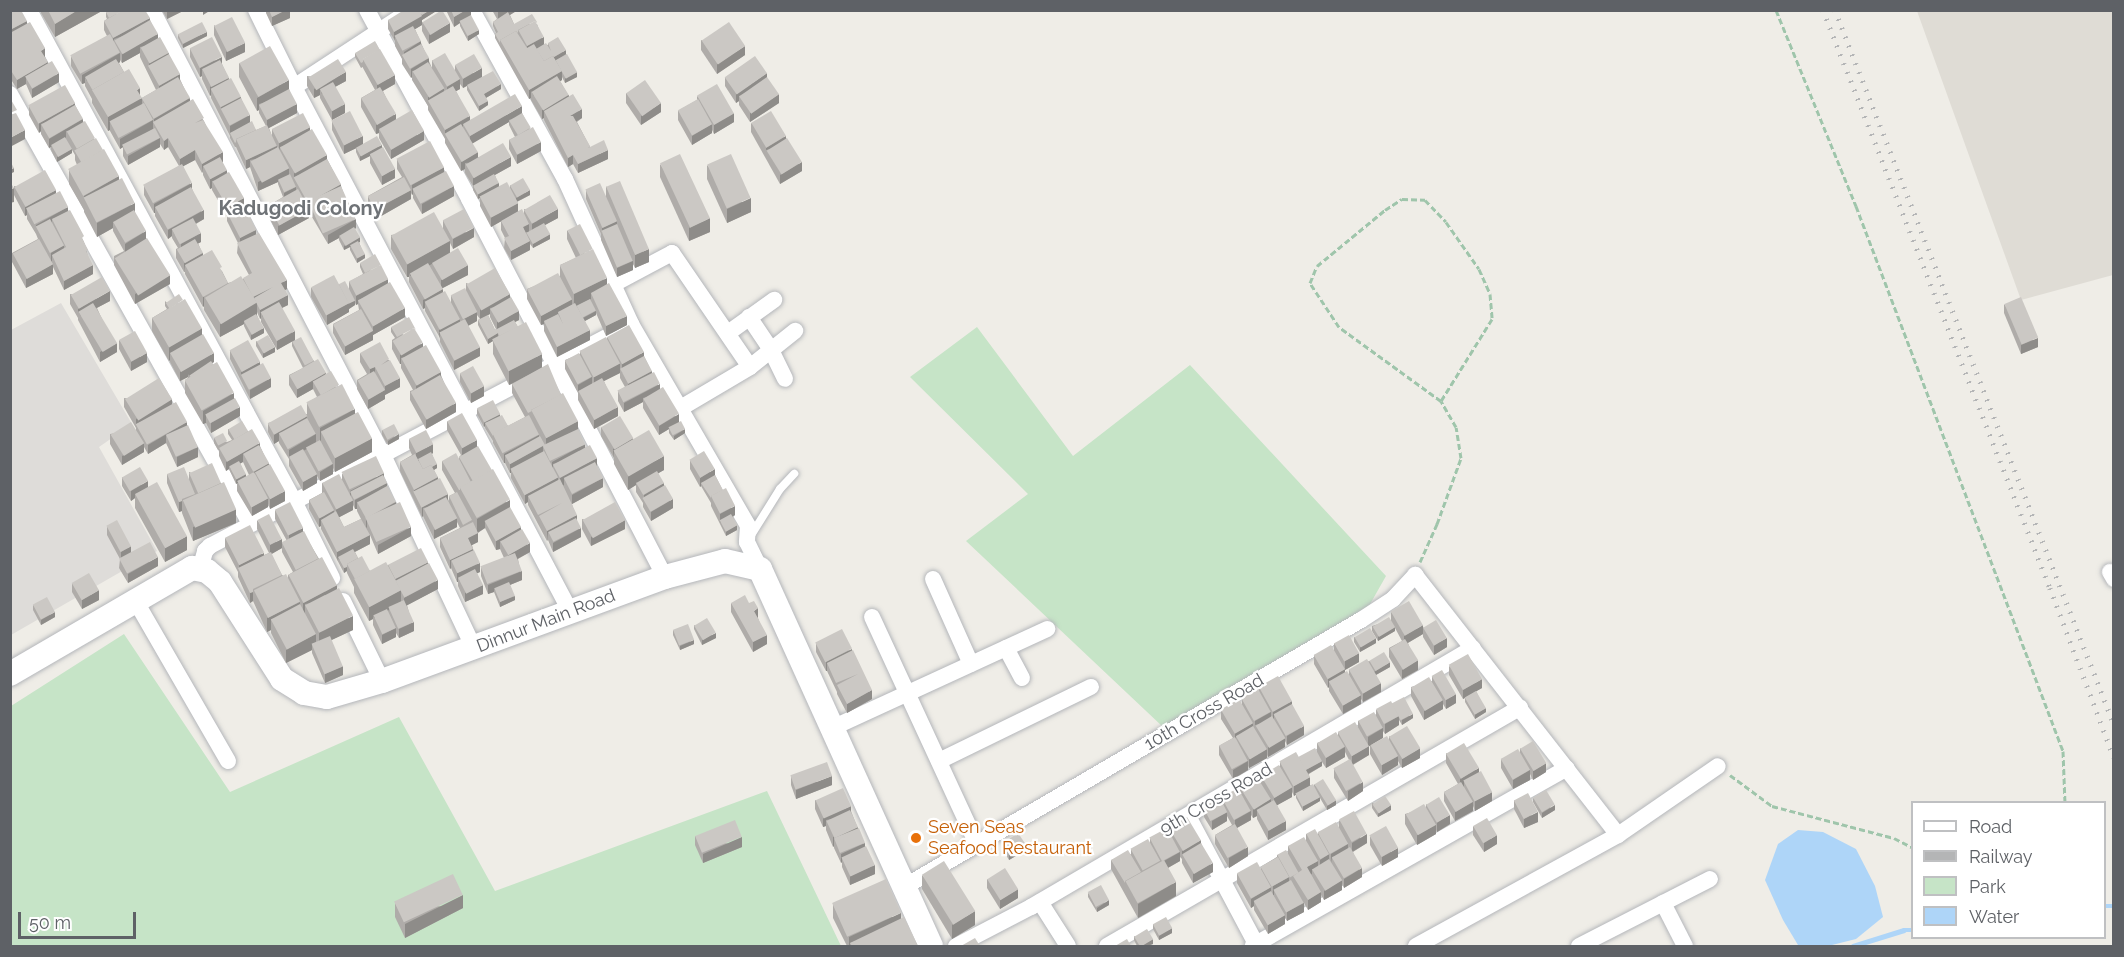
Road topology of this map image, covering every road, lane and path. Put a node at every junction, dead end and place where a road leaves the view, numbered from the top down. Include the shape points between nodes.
1 (29, 10) edge
2 (152, 10) edge
3 (256, 10) edge
4 (367, 10) edge
5 (411, 10) edge
6 (472, 10) edge
7 (1776, 10) edge
8 (377, 33) junction
9 (294, 87) junction
10 (10, 94) edge
11 (612, 285) junction
12 (774, 300) dead end
13 (749, 317) junction
14 (631, 324) junction
15 (795, 331) dead end
16 (728, 333) junction
17 (771, 350) junction
18 (555, 364) junction
19 (750, 367) junction
20 (785, 379) dead end
21 (1441, 401) junction
22 (679, 409) junction
23 (464, 412) junction
24 (382, 455) junction
25 (794, 474) dead end
26 (294, 501) junction
27 (250, 524) junction
28 (747, 542) junction
29 (200, 568) junction
30 (760, 569) junction
31 (1415, 574) junction
32 (665, 578) junction
33 (933, 579) dead end
34 (135, 600) junction
35 (570, 611) junction
36 (872, 617) dead end
37 (1047, 629) dead end
38 (474, 648) junction
39 (1006, 648) junction
40 (1473, 648) junction
41 (971, 664) junction
42 (10, 674) edge
43 (1022, 678) dead end
44 (382, 681) junction
45 (1091, 687) dead end
46 (907, 693) junction
47 (1520, 708) junction
48 (832, 728) junction
49 (228, 761) dead end
50 (939, 761) junction
51 (1718, 766) joint
52 (1567, 768) junction
53 (2065, 801) edge
54 (1188, 816) junction
55 (1618, 835) junction
56 (977, 844) junction
57 (1911, 846) edge
58 (1710, 879) dead end
59 (1222, 880) junction
60 (904, 887) junction
61 (1040, 902) junction
62 (1663, 903) junction
63 (1601, 942) edge
64 (931, 946) edge
65 (956, 946) edge
66 (1068, 946) edge
67 (1107, 946) edge
68 (1256, 946) edge
69 (1416, 946) edge
70 (1579, 946) edge
71 (1685, 946) edge

1 - 26 street
2 - 24 street
3 - 9 street
4 - 8 street
5 - 8 street
6 - 11 street via 565,179
7 - 53 path via 1856,206 2063,751
8 - 9 street
8 - 18 street
9 - 23 street
10 - 27 street
11 - 14 street
11 - 16 street via 672,253
12 - 13 street
13 - 16 street
13 - 17 street
14 - 18 street
14 - 22 street
15 - 17 street
16 - 19 street
17 - 19 street
17 - 20 street
18 - 23 street
18 - 32 street
19 - 22 street
21 - 21 path via 1492,319 1490,294 1479,269 1432,207 1425,200 1402,199 1317,266 1310,283 1339,327
21 - 31 path via 1456,427 1461,458
22 - 28 street via 748,526
23 - 24 street
23 - 35 street
24 - 26 street
24 - 38 street
25 - 28 lane
26 - 27 street
26 - 44 street
27 - 29 street via 210,546
28 - 30 street
29 - 34 street via 184,571
29 - 44 street, Dinnur Main Road via 220,582 275,669 292,687 327,697
30 - 32 street, Dinnur Main Road via 725,561
30 - 48 street
31 - 40 street
31 - 56 street, 10th Cross Road via 1393,599 1361,620
32 - 35 street, Dinnur Main Road
33 - 41 street
34 - 42 street
34 - 49 street
35 - 38 street, Dinnur Main Road
36 - 46 street
37 - 39 street
38 - 44 street, Dinnur Main Road
39 - 41 street
39 - 43 street
40 - 47 street
40 - 54 street, 9th Cross Road
41 - 46 street
45 - 50 street
46 - 48 street
46 - 50 street
47 - 52 street
47 - 59 street
48 - 60 street
50 - 56 street
51 - 55 street
51 - 57 path via 1772,806 1894,838
52 - 55 street
52 - 68 street
54 - 59 street
54 - 61 street, 9th Cross Road
55 - 69 street
56 - 60 street, 10th Cross Road
58 - 62 street
59 - 67 street
59 - 68 street
60 - 64 street
61 - 65 street, 9th Cross Road
61 - 66 street
62 - 63 street
62 - 71 street
63 - 70 street

